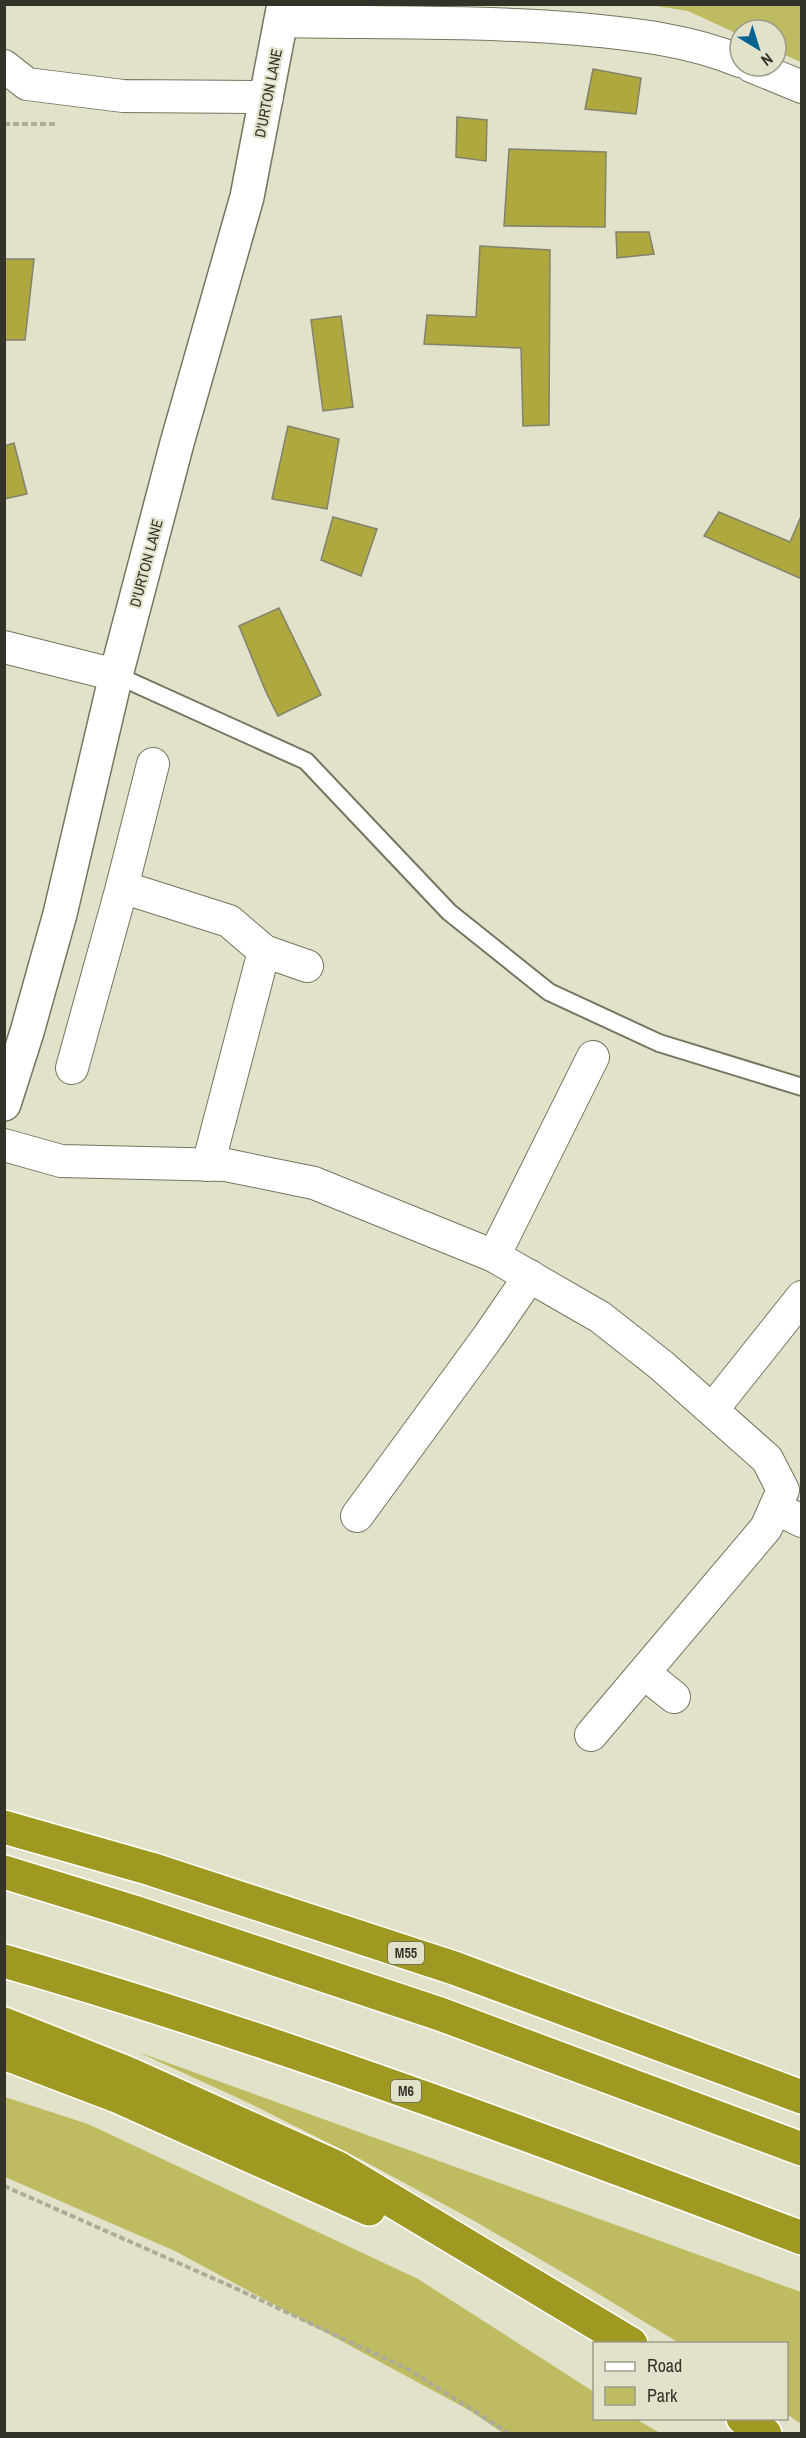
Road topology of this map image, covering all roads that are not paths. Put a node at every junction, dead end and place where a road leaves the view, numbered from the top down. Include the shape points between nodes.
1 (283, 13) edge
2 (728, 57) edge
3 (4, 66) edge
4 (780, 78) edge
5 (801, 87) edge
6 (267, 97) junction
7 (4, 646) edge
8 (116, 675) junction
9 (153, 764) dead end
10 (122, 887) junction
11 (264, 951) junction
12 (307, 966) dead end
13 (593, 1057) dead end
14 (72, 1068) dead end
15 (801, 1087) edge
16 (4, 1104) edge
17 (4, 1145) edge
18 (208, 1165) junction
19 (494, 1256) junction
20 (530, 1276) junction
21 (801, 1296) edge
22 (711, 1410) junction
23 (788, 1514) edge
24 (357, 1516) dead end
25 (644, 1673) junction
26 (674, 1697) dead end
27 (591, 1735) dead end
28 (4, 1827) edge
29 (4, 1872) edge
30 (4, 1961) edge
31 (4, 2024) edge
32 (4, 2053) edge
33 (801, 2097) edge
34 (801, 2149) edge
35 (801, 2238) edge
36 (520, 2278) junction
37 (629, 2342) edge
38 (746, 2420) edge
39 (765, 2433) edge

1 - 2 street, D'URTON LANE via 521,24 633,34
1 - 6 street, D'URTON LANE
3 - 6 street via 27,84 112,95
4 - 5 street
6 - 8 street, D'URTON LANE via 247,196
7 - 8 street
8 - 15 lane via 306,761 449,912 549,992 659,1043
8 - 16 street, D'URTON LANE via 60,914
9 - 10 street
10 - 11 street via 229,921
10 - 14 street
11 - 12 street
11 - 18 street
13 - 19 street
17 - 18 street via 61,1161
18 - 19 street via 226,1165 314,1183
19 - 20 street
20 - 22 street via 600,1317
20 - 24 street
21 - 22 street
22 - 23 street via 767,1459 783,1490
23 - 25 street via 766,1528
25 - 26 street
25 - 27 street
28 - 33 highway, M55 via 151,1869 454,1968
29 - 34 highway via 440,2014
30 - 35 highway, M6 via 408,2091
31 - 36 highway via 127,2073 336,2167
32 - 36 highway via 117,2096
36 - 37 highway
38 - 39 highway

